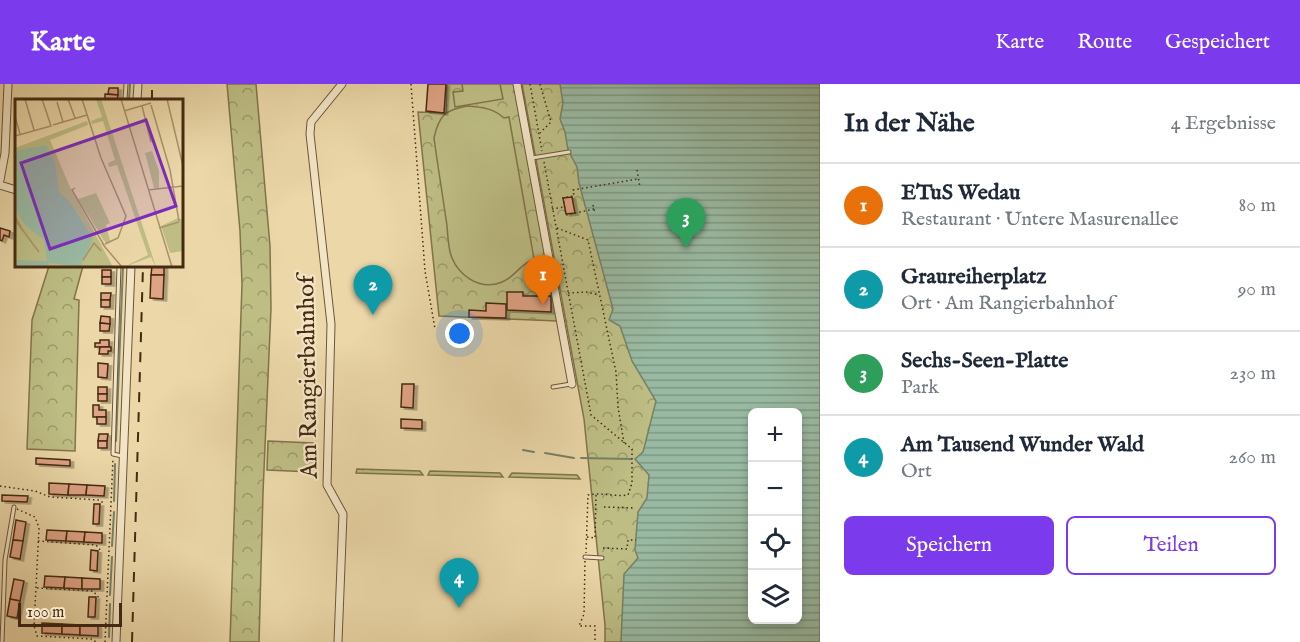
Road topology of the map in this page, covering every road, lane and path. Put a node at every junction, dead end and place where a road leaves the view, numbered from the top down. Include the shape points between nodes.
1 (8, 84) edge
2 (126, 84) edge
3 (138, 84) edge
4 (342, 84) edge
5 (411, 84) edge
6 (518, 84) edge
7 (530, 84) edge
8 (540, 84) edge
9 (125, 99) edge
10 (137, 99) edge
11 (539, 133) junction
12 (569, 152) dead end
13 (543, 156) junction
14 (531, 158) junction
15 (637, 170) dead end
16 (638, 179) junction
17 (0, 180) edge
18 (0, 185) edge
19 (640, 187) dead end
20 (15, 190) edge
21 (593, 205) dead end
22 (565, 207) junction
23 (552, 209) junction
24 (594, 209) junction
25 (595, 213) dead end
26 (556, 228) junction
27 (119, 267) edge
28 (131, 267) edge
29 (568, 294) junction
30 (599, 295) junction
31 (435, 329) dead end
32 (572, 384) joint
33 (553, 387) dead end
34 (624, 443) junction
35 (113, 454) junction
36 (124, 456) junction
37 (0, 486) edge
38 (596, 493) junction
39 (588, 495) dead end
40 (105, 504) dead end
41 (14, 507) joint
42 (604, 507) dead end
43 (635, 508) dead end
44 (586, 537) dead end
45 (636, 540) dead end
46 (38, 541) junction
47 (603, 548) dead end
48 (102, 552) dead end
49 (585, 558) dead end
50 (602, 558) dead end
51 (36, 588) junction
52 (100, 599) dead end
53 (579, 626) dead end
54 (2, 642) edge
55 (96, 642) edge
56 (105, 642) edge
57 (116, 642) edge
58 (338, 642) edge
59 (595, 642) edge

1 - 17 street
2 - 9 lane
3 - 10 street
4 - 58 street, Am Rangierbahnhof via 311,123 310,134 331,324 327,485 343,514
5 - 31 path via 425,271
6 - 14 street
7 - 11 path
8 - 11 path via 551,122
11 - 13 path
12 - 13 lane
13 - 14 lane
13 - 23 path
14 - 32 street
15 - 16 path
16 - 19 path
16 - 22 path via 573,190 574,196 563,198
18 - 20 street
21 - 24 path
22 - 23 path
22 - 24 path via 566,215
23 - 26 path
24 - 25 path
26 - 29 path
26 - 30 path via 588,240
27 - 35 lane
28 - 36 street
29 - 30 path
29 - 34 path via 591,415
30 - 34 path via 616,372
32 - 33 lane
34 - 38 path via 632,449 628,495
35 - 36 lane
35 - 56 path
36 - 57 street
37 - 40 path
38 - 39 path
38 - 44 path via 596,538
41 - 46 path via 35,517
41 - 54 lane via 5,560
42 - 43 path
45 - 47 path via 628,540 627,549
46 - 48 path via 96,545
46 - 51 path
49 - 50 lane
51 - 52 path via 93,591
51 - 55 path via 37,636
53 - 59 path via 595,626

